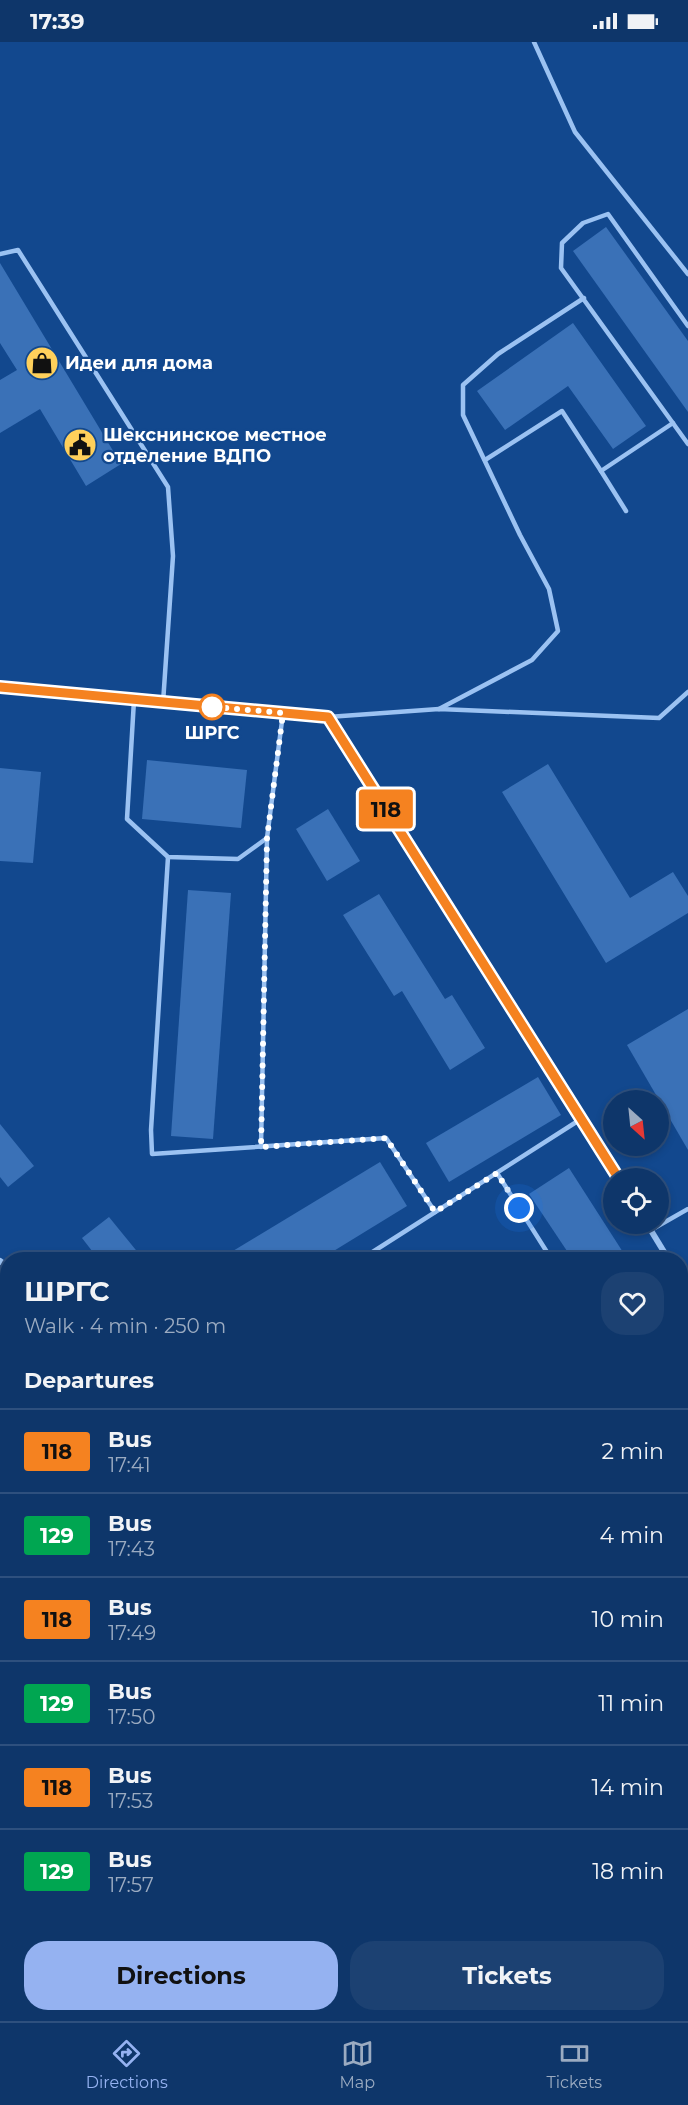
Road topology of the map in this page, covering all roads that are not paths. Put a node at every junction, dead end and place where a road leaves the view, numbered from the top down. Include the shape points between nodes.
1 (534, 42) edge
2 (0, 254) edge
3 (688, 274) edge
4 (584, 298) junction
5 (688, 326) edge
6 (673, 423) junction
7 (688, 444) edge
8 (485, 460) junction
9 (601, 471) junction
10 (626, 511) dead end
11 (0, 687) edge
12 (688, 692) edge
13 (134, 700) junction
14 (163, 703) junction
15 (439, 709) junction
16 (283, 713) junction
17 (328, 717) junction
18 (267, 838) junction
19 (168, 857) junction
20 (581, 1119) junction
21 (261, 1147) junction
22 (612, 1168) edge
23 (497, 1173) junction
24 (688, 1209) edge
25 (435, 1212) junction
26 (669, 1218) edge
27 (653, 1234) edge
28 (372, 1252) edge
29 (547, 1252) edge
30 (664, 1252) edge

1 - 3 lane via 575,132
2 - 14 lane via 18,250 168,487 173,556
4 - 5 lane via 561,268 562,243 583,223 608,214
4 - 6 lane
4 - 8 lane via 498,354 463,385 463,415
6 - 7 lane
6 - 9 lane
8 - 9 lane via 562,411
8 - 15 lane via 549,589 558,631 532,660
9 - 10 lane
11 - 13 street
12 - 15 lane via 659,718
13 - 14 street
13 - 19 lane via 126,819
14 - 16 street
15 - 17 lane
16 - 17 street
16 - 18 lane
17 - 20 street
18 - 19 lane via 238,859
18 - 21 lane
19 - 21 lane via 152,1154
20 - 22 street
20 - 23 lane
21 - 25 lane via 386,1138
23 - 25 lane
23 - 29 lane
24 - 26 lane
25 - 28 lane
27 - 30 street

